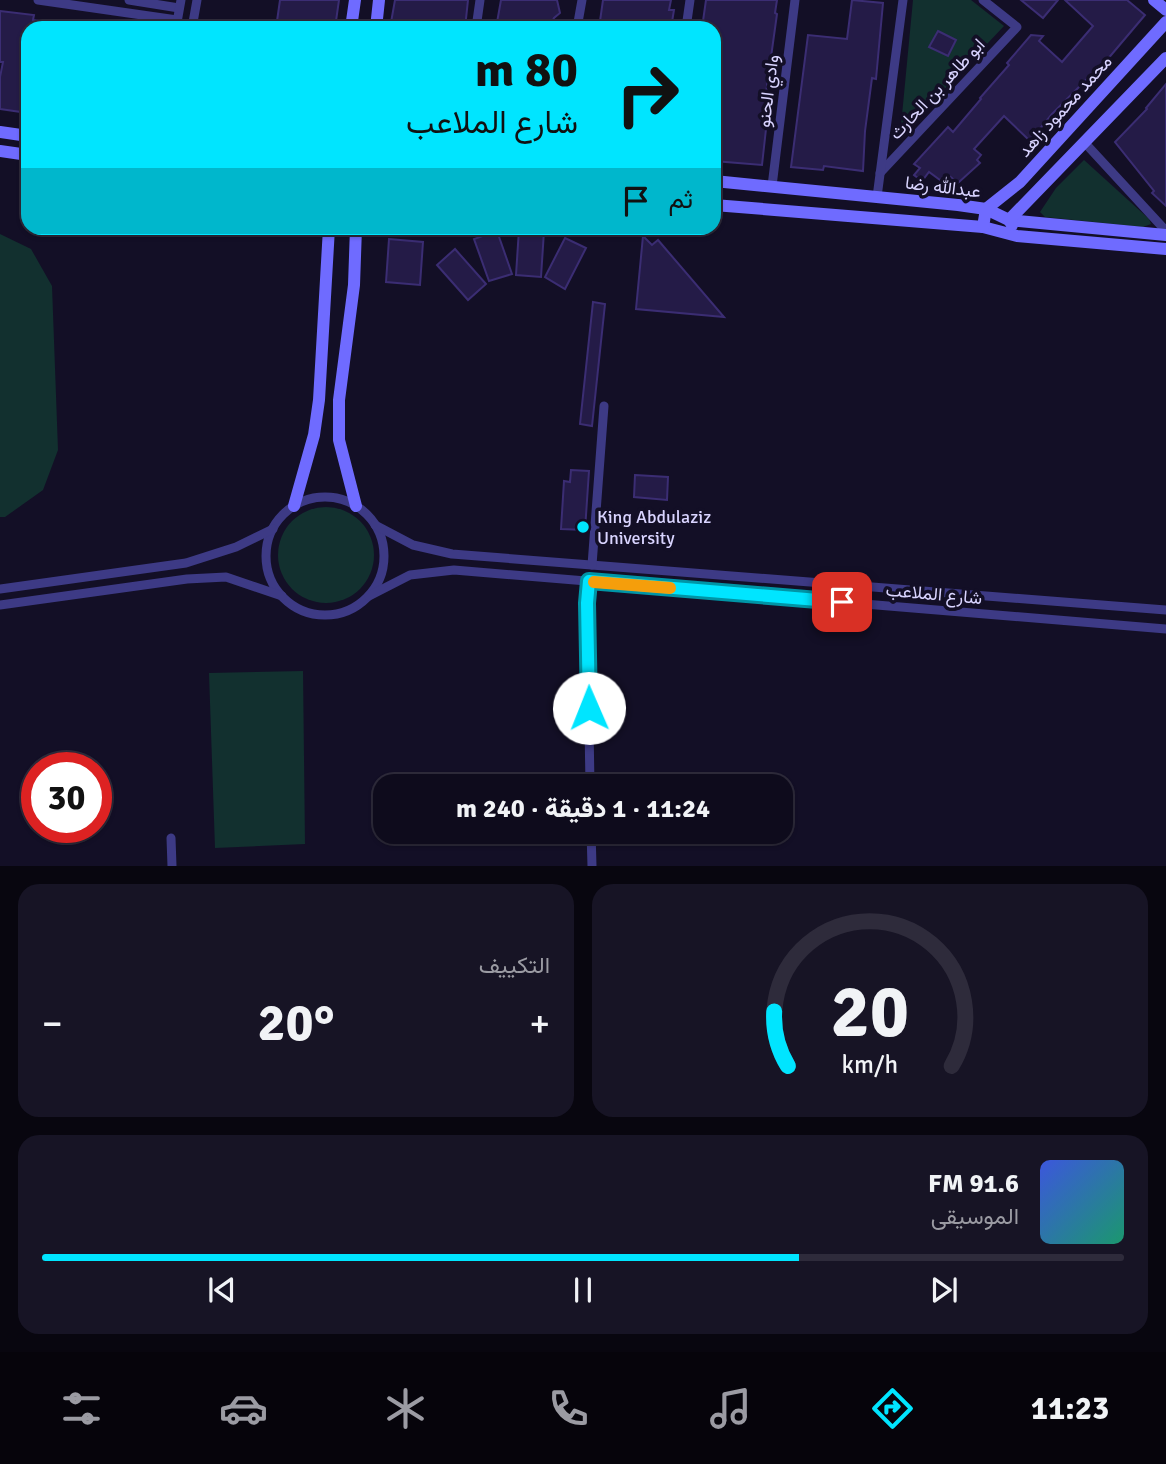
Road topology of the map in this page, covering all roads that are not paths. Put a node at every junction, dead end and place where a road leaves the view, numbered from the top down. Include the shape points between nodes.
1 (38, 0) edge
2 (129, 0) edge
3 (197, 0) edge
4 (355, 0) edge
5 (379, 0) edge
6 (480, 0) edge
7 (582, 0) edge
8 (690, 0) edge
9 (795, 0) edge
10 (903, 0) edge
11 (983, 0) edge
12 (1154, 0) edge
13 (180, 4) edge
14 (1166, 10) edge
15 (159, 21) edge
16 (193, 21) edge
17 (352, 21) edge
18 (377, 21) edge
19 (477, 21) edge
20 (578, 21) edge
21 (687, 21) edge
22 (1166, 22) edge
23 (1166, 58) edge
24 (0, 132) edge
25 (21, 135) edge
26 (1085, 143) junction
27 (0, 150) edge
28 (21, 154) edge
29 (880, 173) junction
30 (721, 182) edge
31 (772, 186) junction
32 (877, 197) junction
33 (721, 206) edge
34 (986, 209) junction
35 (1009, 220) junction
36 (984, 227) junction
37 (1166, 233) edge
38 (329, 235) edge
39 (356, 235) edge
40 (1017, 236) junction
41 (1166, 249) edge
42 (604, 405) dead end
43 (294, 506) junction
44 (356, 506) junction
45 (375, 525) junction
46 (273, 529) junction
47 (592, 565) junction
48 (589, 581) junction
49 (0, 589) edge
50 (282, 596) junction
51 (369, 596) junction
52 (0, 605) edge
53 (1166, 610) edge
54 (1166, 629) edge
55 (590, 774) edge
56 (171, 838) dead end
57 (591, 844) edge
58 (172, 866) edge
59 (592, 866) edge

1 - 15 street
2 - 13 street
3 - 16 street
4 - 17 street
5 - 18 street
6 - 19 street
7 - 20 street
8 - 21 street
9 - 31 street, وادي الحنو
10 - 29 street
11 - 29 street, ابو طاهر بن الحارث via 1017,27
12 - 14 street
22 - 34 street, محمد محمود زاهد via 1020,182
23 - 26 street
24 - 25 street
26 - 35 street
26 - 37 street
27 - 28 street
29 - 32 street
30 - 31 street, عبدالله رضا
31 - 32 street, عبدالله رضا
32 - 34 street, عبدالله رضا
33 - 36 street, عبدالله رضا
34 - 35 street, عبدالله رضا
34 - 36 street
35 - 37 street, عبدالله رضا
35 - 40 street
36 - 40 street, عبدالله رضا
38 - 43 street via 319,400
39 - 44 street via 339,440
40 - 41 street, عبدالله رضا
42 - 47 street
43 - 44 street via 325,497
43 - 46 street
44 - 45 street
45 - 47 street, شارع الملاعب via 413,545 452,554
45 - 51 street via 383,542 384,561
46 - 49 street via 186,563
46 - 50 street via 267,564
47 - 53 street, شارع الملاعب
48 - 51 street, شارع الملاعب via 454,570 410,575
48 - 54 street, شارع الملاعب
48 - 55 street
50 - 51 street via 297,608 316,614 354,608
50 - 52 street via 226,577
56 - 58 street
57 - 59 street

